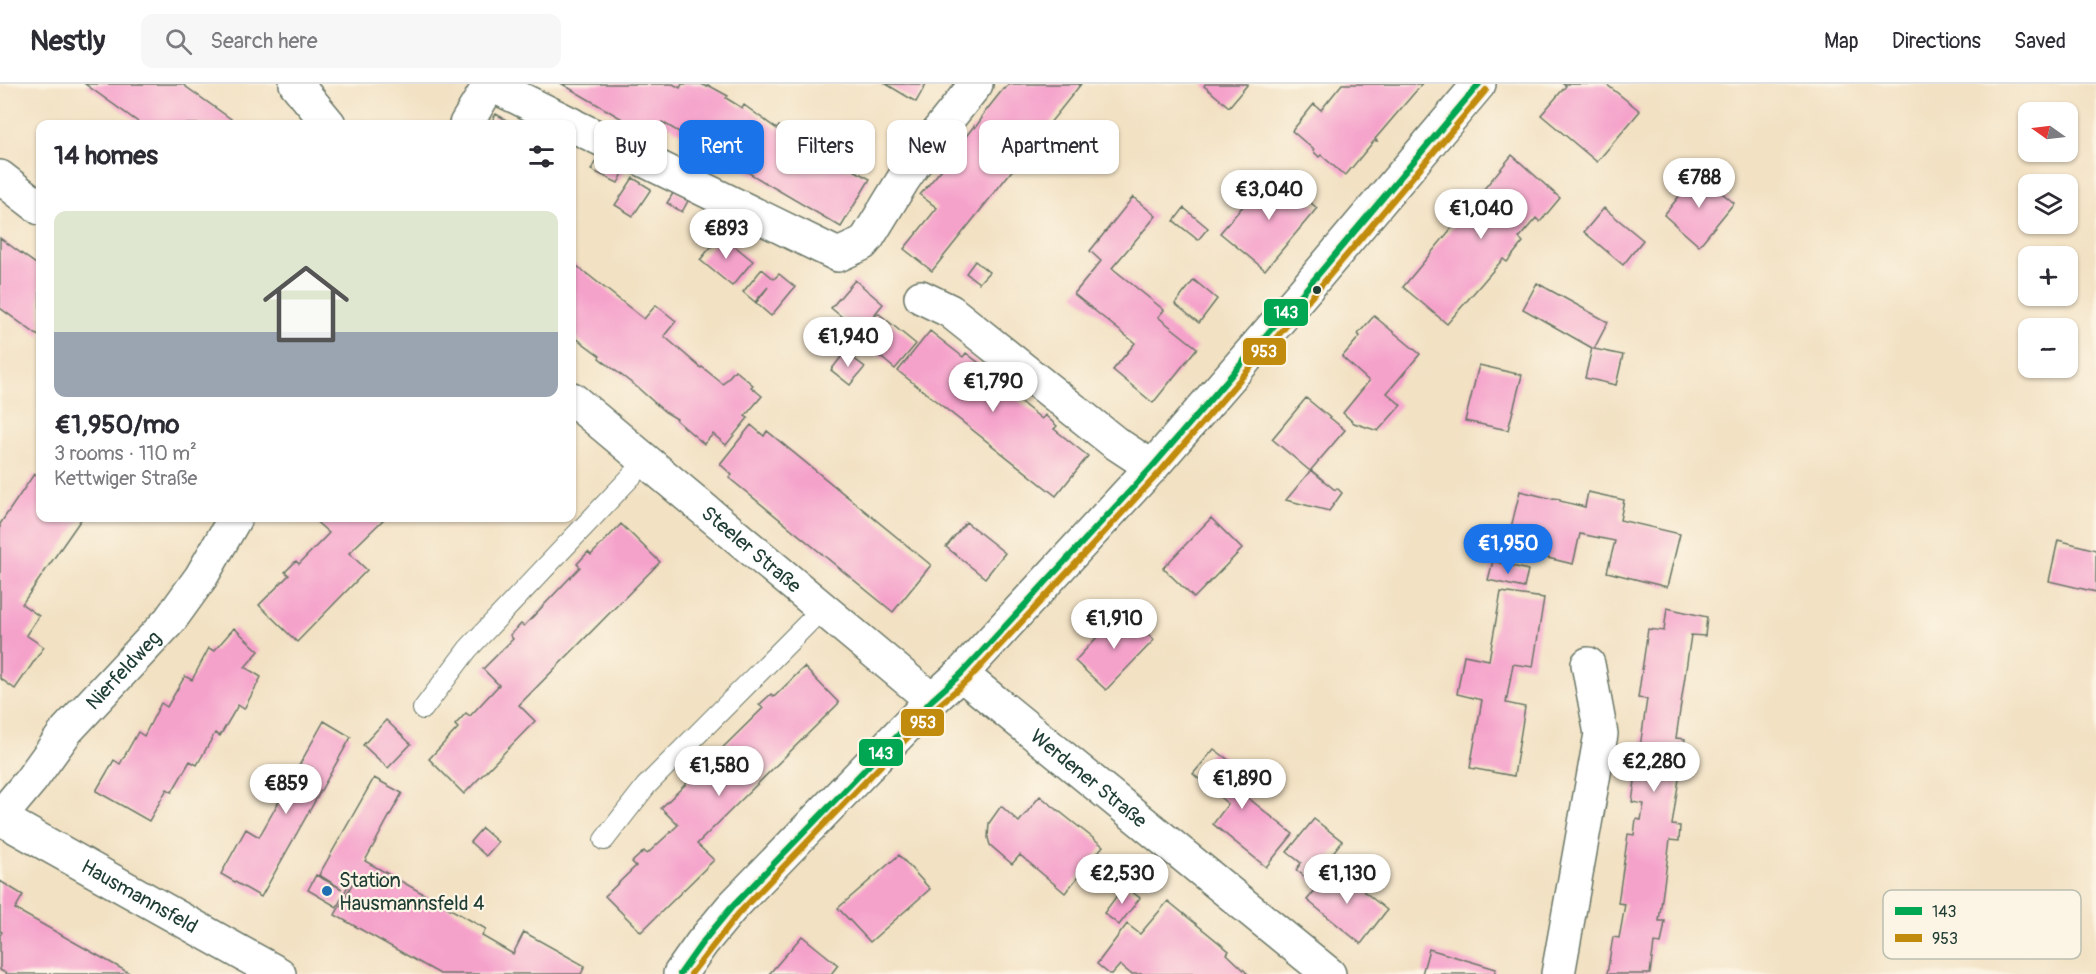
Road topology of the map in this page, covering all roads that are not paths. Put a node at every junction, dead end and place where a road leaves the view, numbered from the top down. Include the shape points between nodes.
1 (296, 84) edge
2 (490, 84) edge
3 (976, 84) edge
4 (1479, 84) edge
5 (326, 120) edge
6 (468, 120) edge
7 (561, 120) edge
8 (576, 127) edge
9 (0, 177) edge
10 (36, 205) edge
11 (921, 297) dead end
12 (576, 403) edge
13 (646, 461) junction
14 (1152, 467) junction
15 (233, 522) edge
16 (823, 608) junction
17 (1588, 664) dead end
18 (961, 674) junction
19 (932, 700) junction
20 (423, 709) dead end
21 (0, 817) edge
22 (604, 840) dead end
23 (279, 974) edge
24 (680, 974) edge
25 (1329, 974) edge
26 (1558, 974) edge

1 - 5 street
2 - 6 street
2 - 7 street
3 - 8 street via 928,144 868,237 838,255
4 - 14 street
9 - 10 street
11 - 14 street via 950,311 1114,442
12 - 13 street, Steeler Straße
13 - 16 street, Steeler Straße
13 - 20 lane via 468,649
14 - 18 street
15 - 21 street, Nierfeldweg via 177,611 67,730
16 - 19 street, Steeler Straße
16 - 22 lane via 646,786
17 - 26 street via 1601,734
18 - 19 street
18 - 25 street, Werdener Straße
19 - 24 street via 731,908
21 - 23 street, Hausmannsfeld

